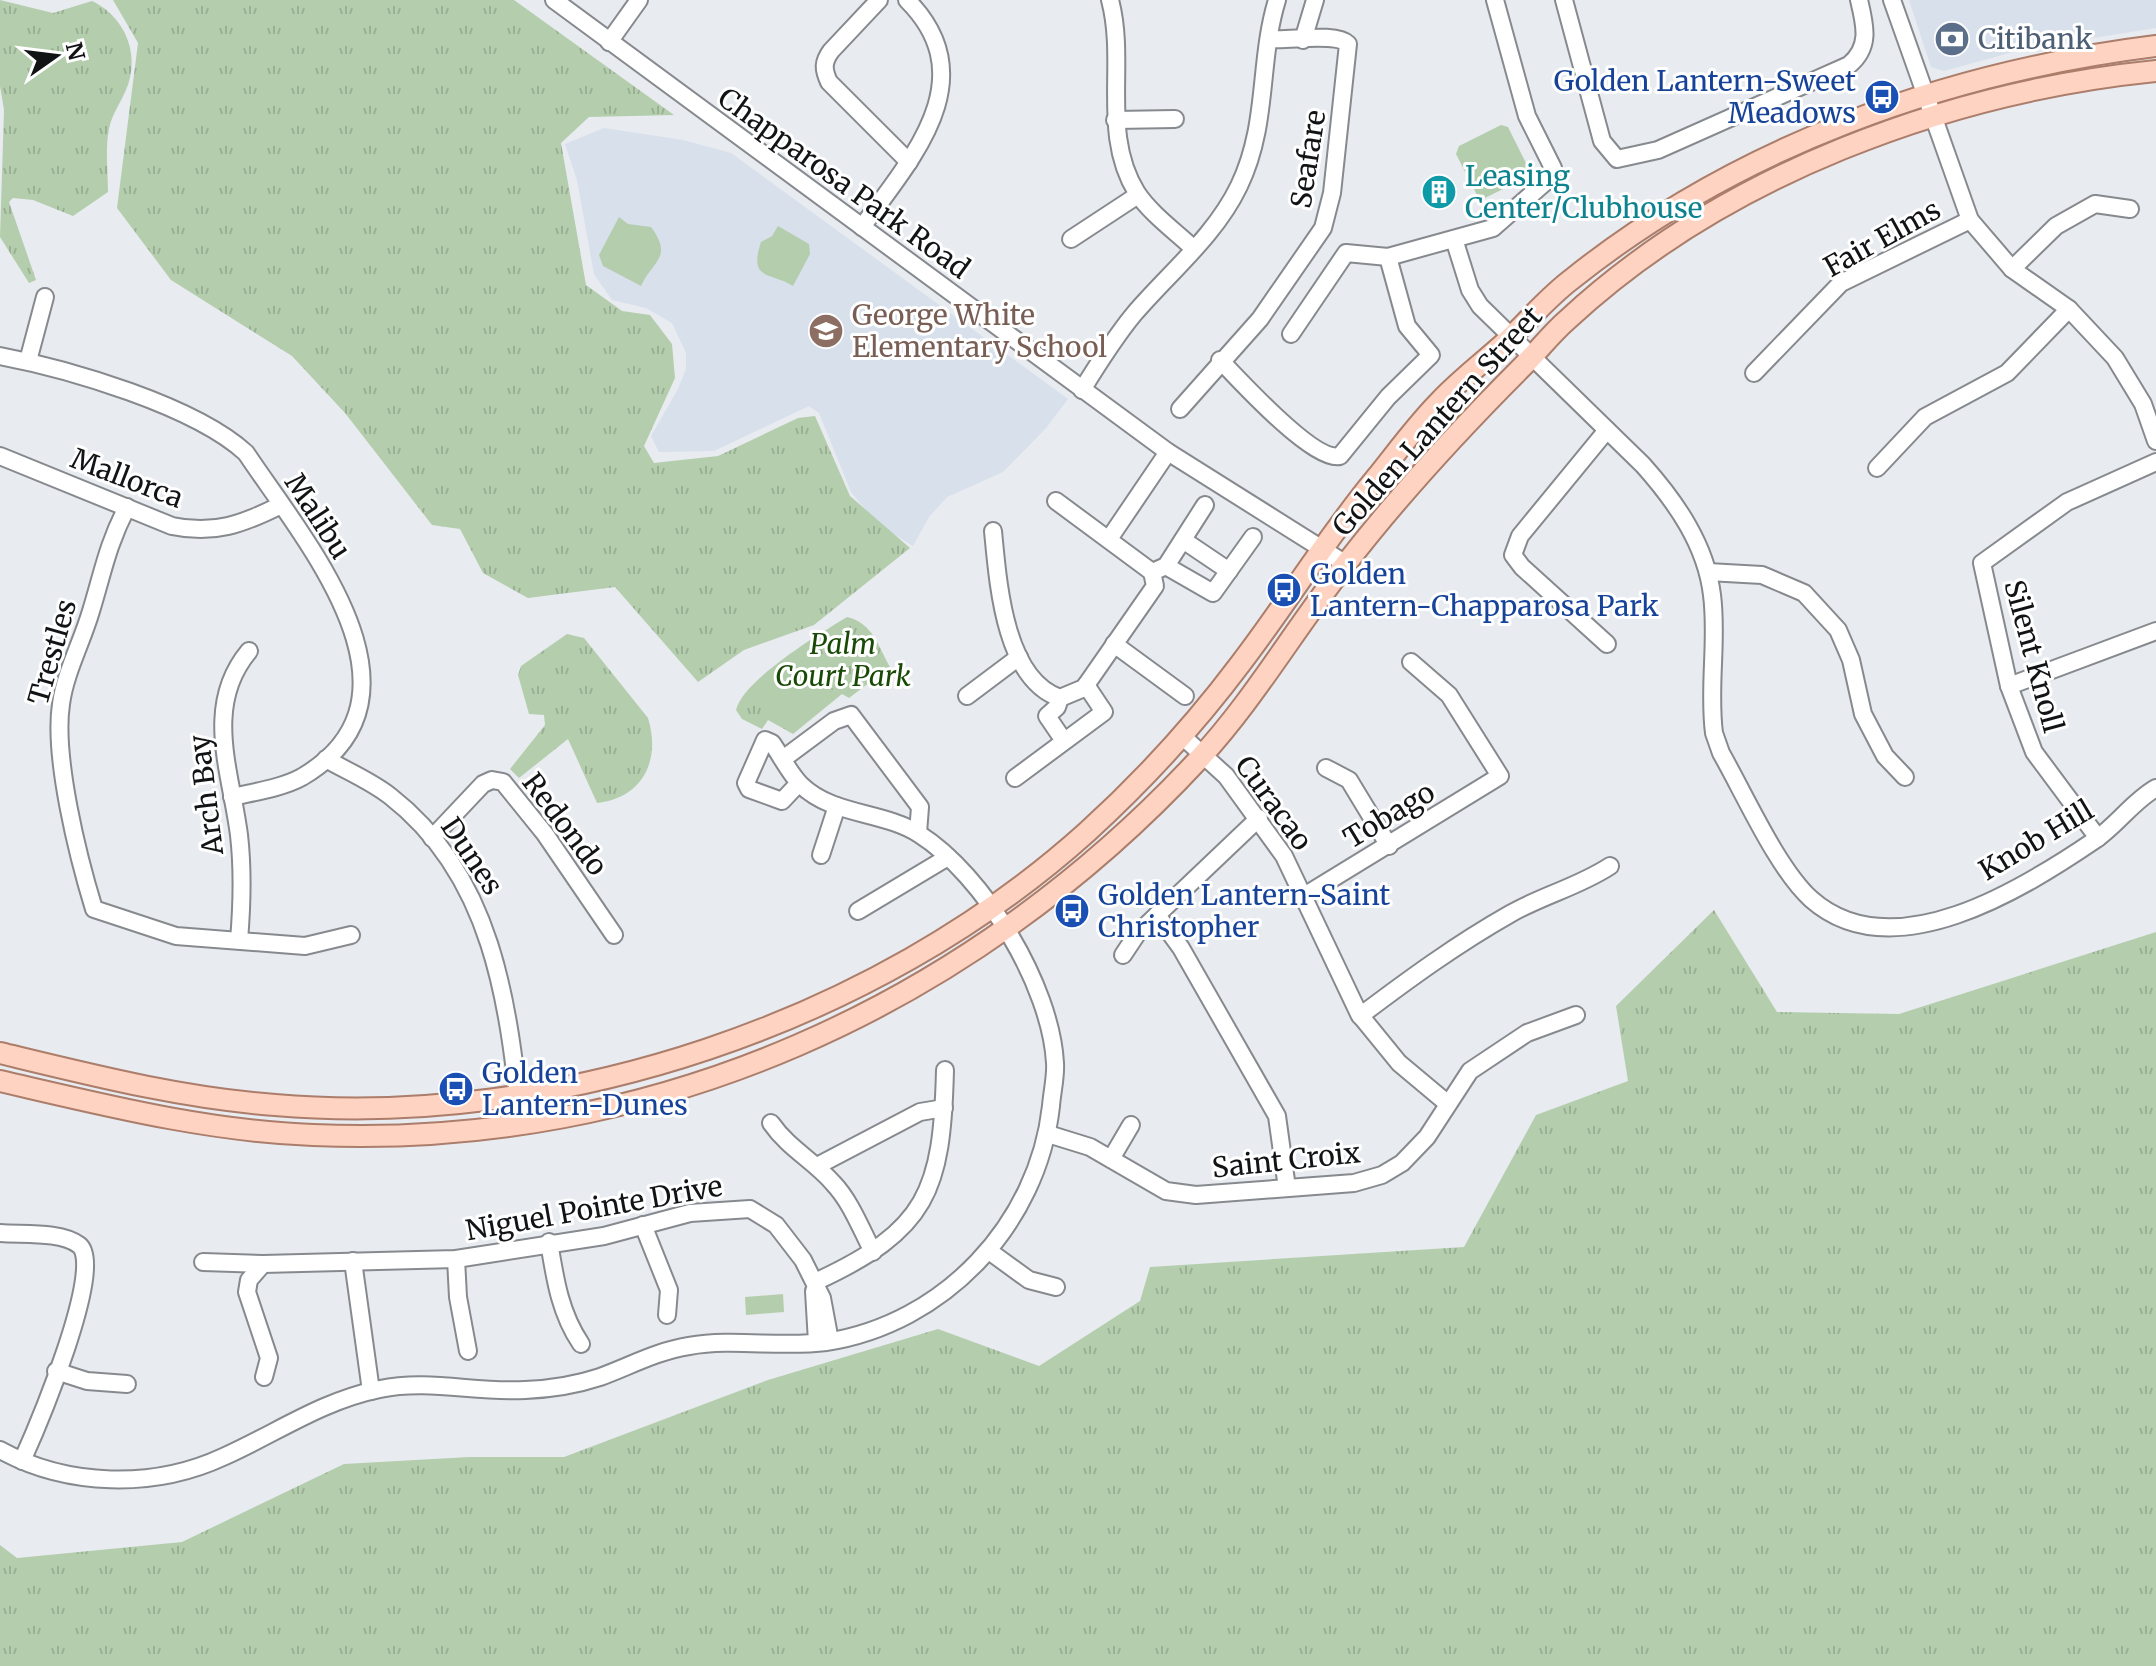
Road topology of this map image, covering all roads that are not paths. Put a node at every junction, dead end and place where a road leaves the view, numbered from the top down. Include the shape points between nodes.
1 (554, 0) edge
2 (639, 0) edge
3 (879, 0) edge
4 (907, 0) edge
5 (1110, 0) edge
6 (1277, 0) edge
7 (1315, 0) edge
8 (1495, 0) edge
9 (1564, 0) edge
10 (1859, 0) edge
11 (1892, 0) edge
12 (1270, 39) junction
13 (1303, 40) junction
14 (609, 42) junction
15 (2156, 46) edge
16 (2156, 71) edge
17 (1925, 94) junction
18 (1933, 115) junction
19 (1175, 119) dead end
20 (1115, 120) junction
21 (909, 162) junction
22 (1138, 195) junction
23 (2130, 209) dead end
24 (1970, 220) junction
25 (862, 227) junction
26 (1323, 228) junction
27 (1071, 239) dead end
28 (1454, 239) junction
29 (1194, 249) junction
30 (1346, 253) junction
31 (1388, 257) junction
32 (2012, 269) junction
33 (45, 297) dead end
34 (2069, 309) junction
35 (1291, 334) dead end
36 (1512, 337) junction
37 (0, 356) edge
38 (1534, 356) junction
39 (1220, 360) junction
40 (28, 361) junction
41 (1754, 373) dead end
42 (1082, 390) junction
43 (1180, 409) dead end
44 (1607, 430) junction
45 (2156, 441) edge
46 (1168, 452) junction
47 (0, 456) edge
48 (2156, 462) edge
49 (1877, 468) dead end
50 (1056, 501) dead end
51 (281, 505) junction
52 (1205, 505) dead end
53 (127, 507) junction
54 (993, 531) dead end
55 (1253, 537) dead end
56 (1109, 539) junction
57 (1183, 540) junction
58 (1322, 550) junction
59 (1346, 564) junction
60 (1159, 569) junction
61 (1229, 571) junction
62 (1708, 572) junction
63 (2156, 631) edge
64 (1114, 644) junction
65 (1607, 644) dead end
66 (249, 651) dead end
67 (1019, 657) junction
68 (1411, 662) dead end
69 (1086, 685) junction
70 (2009, 686) junction
71 (967, 696) dead end
72 (1185, 696) dead end
73 (1060, 698) junction
74 (1181, 735) junction
75 (1064, 741) junction
76 (1202, 756) junction
77 (326, 759) junction
78 (783, 759) junction
79 (1326, 768) dead end
80 (1905, 777) dead end
81 (1015, 778) dead end
82 (799, 783) junction
83 (2156, 788) edge
84 (232, 797) junction
85 (837, 806) junction
86 (1259, 818) junction
87 (918, 833) junction
88 (432, 838) junction
89 (2098, 838) junction
90 (1389, 846) junction
91 (821, 855) dead end
92 (948, 857) junction
93 (1610, 866) dead end
94 (1304, 896) junction
95 (990, 908) junction
96 (858, 911) dead end
97 (1157, 915) junction
98 (1005, 929) junction
99 (351, 935) dead end
100 (614, 935) dead end
101 (239, 940) junction
102 (1123, 955) dead end
103 (1576, 1015) dead end
104 (1360, 1016) junction
105 (0, 1053) edge
106 (945, 1070) dead end
107 (0, 1081) edge
108 (518, 1096) junction
109 (1448, 1104) junction
110 (944, 1108) junction
111 (521, 1123) junction
112 (771, 1123) dead end
113 (1131, 1125) dead end
114 (1048, 1134) junction
115 (1111, 1159) junction
116 (817, 1166) junction
117 (1287, 1188) junction
118 (643, 1225) junction
119 (0, 1233) edge
120 (549, 1242) junction
121 (989, 1251) junction
122 (873, 1252) junction
123 (456, 1259) junction
124 (353, 1261) junction
125 (203, 1262) dead end
126 (263, 1264) junction
127 (815, 1282) junction
128 (1056, 1287) dead end
129 (667, 1315) dead end
130 (824, 1342) junction
131 (581, 1344) dead end
132 (468, 1351) dead end
133 (56, 1371) junction
134 (264, 1377) dead end
135 (127, 1384) dead end
136 (371, 1391) junction
137 (0, 1450) edge
138 (22, 1461) junction

1 - 14 street, Chapparosa Park Road
2 - 14 street
3 - 21 street via 831,51 824,71
4 - 21 street via 925,23 940,71 934,120
5 - 20 street via 1118,30
6 - 12 street
7 - 13 street
8 - 28 street via 1527,116 1552,174 1499,224
9 - 10 street via 1602,141 1617,159 1658,150 1849,65 1867,29
11 - 17 street
12 - 13 street, Seafare
12 - 29 street via 1254,146 1239,186
13 - 26 street, Seafare via 1342,38 1348,44 1332,193
14 - 25 street, Chapparosa Park Road
15 - 17 main road, Golden Lantern Street via 2029,67
16 - 18 main road, Golden Lantern Street via 2062,85
17 - 18 street
17 - 36 main road, Golden Lantern Street via 1810,139 1688,199 1572,278
18 - 24 street
18 - 38 main road, Golden Lantern Street via 1788,173 1692,227 1586,304
19 - 20 street
20 - 22 street via 1120,157
21 - 25 street
22 - 27 street
22 - 29 street
23 - 32 street via 2095,204 2056,226
24 - 32 street
24 - 41 street, Fair Elms via 1841,283
25 - 42 street, Chapparosa Park Road
26 - 30 street via 1332,244
26 - 39 street, Seafare via 1260,319
28 - 31 street
28 - 36 street via 1470,290
29 - 42 street via 1133,315
30 - 31 street
30 - 35 street
31 - 39 street via 1407,326 1431,355 1340,456 1324,454
32 - 34 street
33 - 40 street
34 - 45 street via 2115,358 2143,404
34 - 49 street via 2007,373 1925,417
36 - 38 street
36 - 58 main road, Golden Lantern Street via 1442,398
37 - 40 street, Malibu
38 - 44 street
38 - 59 main road, Golden Lantern Street via 1467,423
39 - 43 street, Seafare
40 - 51 street, Malibu via 70,371 225,433 246,453
42 - 46 street, Chapparosa Park Road
44 - 62 street via 1668,493 1695,537
44 - 65 street via 1520,536 1513,555
46 - 56 street
46 - 58 street, Chapparosa Park Road
47 - 53 street, Mallorca
48 - 70 street, Silent Knoll via 2067,502 1982,563
50 - 56 street
51 - 53 street, Mallorca via 244,524 198,532
51 - 77 street, Malibu via 342,602 363,668 344,742
52 - 57 street
53 - 101 street, Trestles via 109,543 61,700 58,730 94,909 176,936
54 - 67 street via 999,596
55 - 61 street
56 - 60 street
57 - 60 street
57 - 61 street
58 - 59 street, Chapparosa Park Road
58 - 74 main road, Golden Lantern Street via 1242,663
59 - 76 main road, Golden Lantern Street
60 - 61 street via 1213,593
60 - 64 street via 1155,586
62 - 80 street via 1762,575 1804,593 1838,630 1863,714 1885,756
62 - 89 street, Knob Hill via 1713,598 1711,708 1721,753 1791,876 1811,899 1840,918 1878,927 1924,926 2012,891
63 - 70 street
64 - 69 street
64 - 72 street
66 - 84 street, Arch Bay via 232,674 222,724
67 - 71 street
67 - 73 street via 1043,692
68 - 90 street, Tobago via 1449,695 1500,776
69 - 73 street
69 - 75 street via 1104,712
70 - 89 street, Silent Knoll via 2034,752
73 - 75 street via 1047,716
74 - 76 street, Curacao
74 - 95 main road, Golden Lantern Street via 1087,832
75 - 81 street
76 - 86 street, Curacao via 1226,776
76 - 98 main road, Golden Lantern Street via 1100,856
77 - 84 street, Malibu via 300,778
77 - 88 street, Dunes via 390,795
78 - 82 street
78 - 82 street via 765,740 747,786 782,801
78 - 87 street via 834,721 851,715 920,807
79 - 90 street via 1349,780
82 - 85 street
83 - 89 street, Knob Hill
84 - 101 street, Arch Bay via 241,856
85 - 87 street
85 - 91 street
86 - 94 street, Curacao
86 - 97 street
87 - 92 street
88 - 100 street, Redondo via 483,784 503,782
88 - 108 street, Dunes via 471,892 487,929
90 - 94 street, Tobago
92 - 95 street
92 - 96 street
93 - 104 street via 1583,884 1510,914 1428,964
94 - 104 street, Curacao
95 - 98 street
95 - 108 main road, Golden Lantern Street via 904,961 763,1029 667,1061
97 - 102 street
97 - 117 street via 1277,1116
98 - 111 main road, Golden Lantern Street via 905,994 832,1033 651,1096
98 - 114 street via 1038,988 1056,1063
99 - 101 street via 305,946
103 - 109 street, Saint Croix via 1527,1033 1470,1071
104 - 109 street, Curacao via 1399,1063
105 - 108 main road, Golden Lantern Street via 135,1085 279,1106 417,1107
106 - 110 street
107 - 111 main road, Golden Lantern Street via 171,1120 309,1135 470,1130
108 - 111 street, Dunes
109 - 117 street, Saint Croix via 1427,1137 1382,1175 1354,1183
110 - 116 street via 920,1112
110 - 122 street via 932,1182 908,1221
112 - 116 street via 801,1158
113 - 115 street
114 - 115 street, Saint Croix
114 - 121 street via 1020,1208
115 - 117 street, Saint Croix via 1166,1191 1196,1195
116 - 122 street via 845,1199
118 - 120 street, Niguel Pointe Drive
118 - 127 street, Niguel Pointe Drive via 719,1209 750,1209 791,1240
118 - 129 street via 669,1290
119 - 133 street via 66,1239 81,1246 87,1258 78,1314
120 - 123 street, Niguel Pointe Drive
120 - 131 street via 556,1287
121 - 128 street via 1029,1280
121 - 130 street via 919,1312
122 - 127 street
123 - 124 street, Niguel Pointe Drive
123 - 132 street
124 - 126 street, Niguel Pointe Drive
124 - 136 street
125 - 126 street, Niguel Pointe Drive
126 - 134 street via 249,1280 247,1292 269,1358
127 - 130 street via 812,1301
130 - 136 street via 672,1348 590,1380 550,1388 500,1391 407,1385
133 - 135 street via 87,1381
133 - 138 street
136 - 138 street via 326,1403 222,1458 152,1477 99,1479
137 - 138 street

